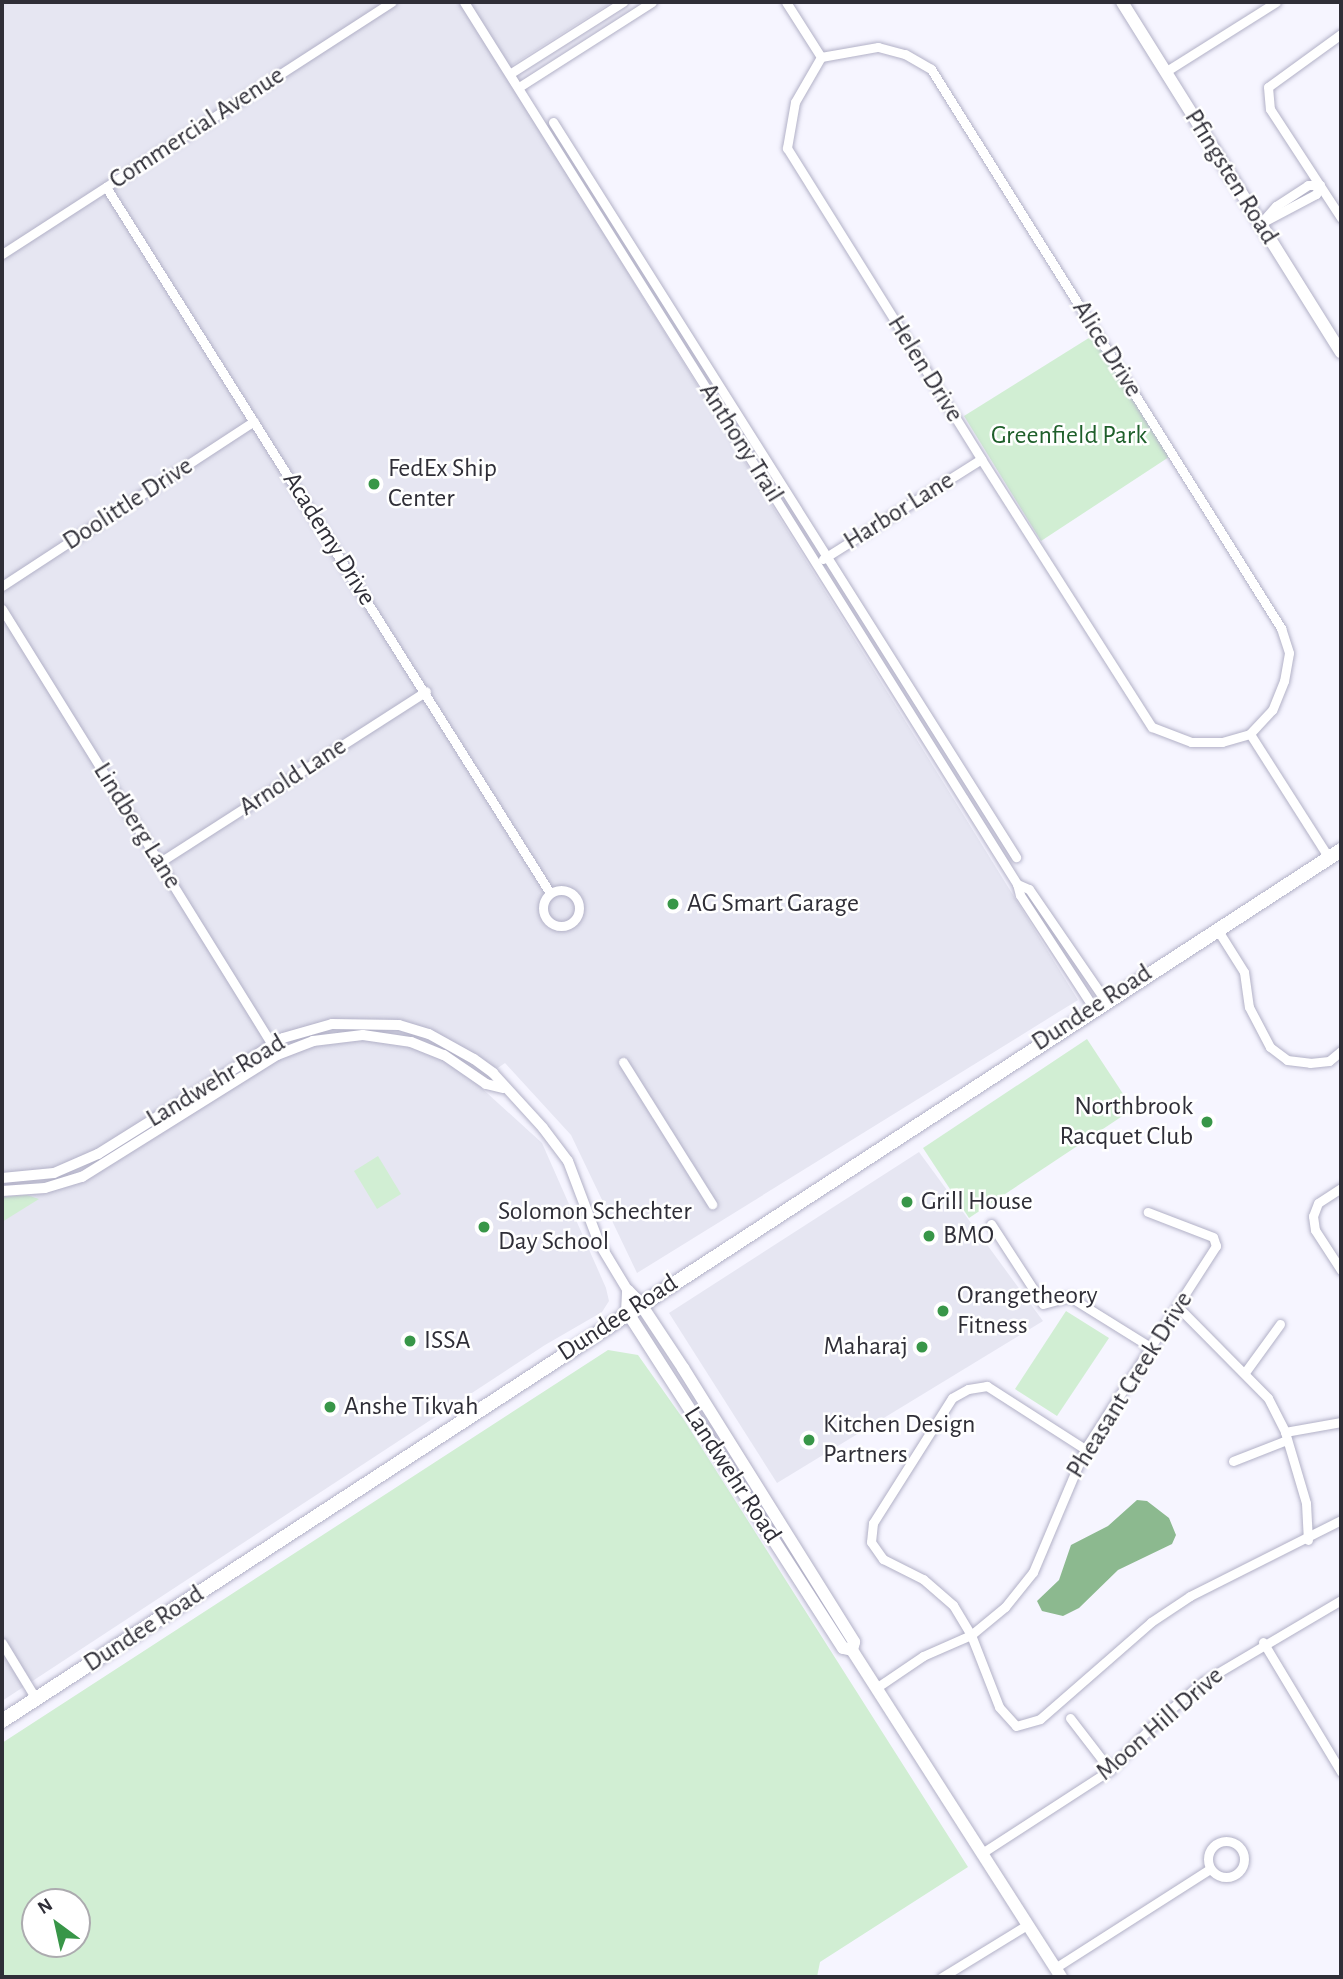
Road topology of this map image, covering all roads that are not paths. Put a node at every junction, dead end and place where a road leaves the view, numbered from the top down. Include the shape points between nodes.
1 (392, 2) edge
2 (464, 2) edge
3 (623, 2) edge
4 (652, 2) edge
5 (786, 2) edge
6 (1122, 2) edge
7 (1276, 2) edge
8 (1341, 34) edge
9 (821, 57) junction
10 (1165, 72) junction
11 (511, 74) junction
12 (519, 87) junction
13 (553, 122) dead end
14 (1320, 185) junction
15 (106, 187) junction
16 (1341, 218) edge
17 (1261, 223) junction
18 (2, 254) edge
19 (1341, 352) edge
20 (254, 421) junction
21 (981, 459) junction
22 (827, 556) junction
23 (816, 563) junction
24 (2, 586) edge
25 (2, 609) edge
26 (426, 691) junction
27 (1251, 734) junction
28 (971, 786) junction
29 (958, 793) junction
30 (1335, 854) edge
31 (1016, 857) dead end
32 (160, 862) junction
33 (550, 893) junction
34 (1217, 929) junction
35 (1099, 1003) junction
36 (271, 1043) junction
37 (1341, 1051) edge
38 (623, 1062) dead end
39 (503, 1088) junction
40 (2, 1178) edge
41 (1341, 1188) edge
42 (2, 1191) edge
43 (712, 1204) dead end
44 (1148, 1212) dead end
45 (991, 1224) dead end
46 (1341, 1270) edge
47 (628, 1292) junction
48 (640, 1303) junction
49 (1178, 1307) junction
50 (627, 1312) junction
51 (1280, 1324) dead end
52 (1152, 1348) junction
53 (1245, 1371) junction
54 (1341, 1422) edge
55 (1286, 1436) junction
56 (1085, 1449) junction
57 (1233, 1461) dead end
58 (1341, 1520) edge
59 (1308, 1540) junction
60 (1341, 1600) edge
61 (971, 1634) junction
62 (1263, 1642) junction
63 (2, 1643) edge
64 (852, 1650) junction
65 (876, 1688) junction
66 (36, 1699) junction
67 (1070, 1718) dead end
68 (2, 1721) edge
69 (1110, 1770) junction
70 (1341, 1772) edge
71 (982, 1853) junction
72 (1210, 1869) junction
73 (1027, 1925) junction
74 (1058, 1973) edge
75 (942, 1977) edge

1 - 15 street, Commercial Avenue
2 - 11 street, Anthony Trail
3 - 11 street
4 - 12 street
5 - 9 street
6 - 10 main road, Pfingsten Road
7 - 10 street
8 - 14 street via 1268,87 1270,109
9 - 21 street, Helen Drive via 795,102 787,148
9 - 27 street, Alice Drive via 878,47 905,54 931,69 939,80 1281,628 1289,653 1284,681 1272,710
10 - 17 main road, Pfingsten Road
11 - 12 street, Anthony Trail
12 - 23 street, Anthony Trail
13 - 22 street, Anthony Trail
14 - 16 street
14 - 17 street via 1316,194
15 - 18 street, Commercial Avenue
15 - 20 street, Academy Drive
17 - 19 main road, Pfingsten Road
20 - 24 street, Doolittle Drive
20 - 26 street, Academy Drive
21 - 22 street, Harbor Lane
21 - 27 street, Helen Drive via 1152,727 1191,742 1222,743
22 - 23 street, Harbor Lane
22 - 28 street, Anthony Trail
23 - 29 street, Anthony Trail
25 - 32 street, Lindberg Lane
26 - 32 street, Arnold Lane
26 - 33 street, Academy Drive
27 - 30 street
28 - 29 street
28 - 31 street, Anthony Trail
29 - 35 street, Anthony Trail via 1020,895
30 - 34 main road, Dundee Road
32 - 36 street, Lindberg Lane
33 - 33 street, Academy Drive via 543,903 544,915 552,924 570,924 580,910 577,899 564,890
34 - 35 main road, Dundee Road
34 - 37 street via 1244,972 1249,1007 1270,1047 1287,1060 1310,1063 1329,1061
35 - 48 main road, Dundee Road
36 - 39 street, Landwehr Road via 332,1024 400,1025 463,1052 494,1073
36 - 40 street, Landwehr Road via 88,1159 54,1173
38 - 43 street
39 - 42 street, Landwehr Road via 486,1084 444,1055 411,1042 363,1035 313,1041 270,1059 82,1177 45,1188
39 - 47 street, Landwehr Road via 568,1161 599,1243
41 - 46 street via 1318,1203 1315,1230
44 - 49 street, Pheasant Creek Drive via 1213,1237 1216,1246
45 - 52 street via 1043,1304 1070,1297
47 - 48 main road, Landwehr Road
47 - 50 main road
48 - 50 main road, Dundee Road
48 - 64 main road, Landwehr Road via 854,1642
49 - 52 street, Pheasant Creek Drive
49 - 53 street
50 - 64 main road, Landwehr Road via 844,1648
50 - 66 main road, Dundee Road
51 - 53 street
52 - 56 street, Pheasant Creek Drive
53 - 55 street via 1268,1398
54 - 55 street
55 - 57 street
55 - 59 street via 1307,1503
56 - 61 street, Pheasant Creek Drive via 1033,1572 1005,1607
56 - 61 street via 987,1386 968,1389 952,1398 873,1523 871,1542 883,1559 923,1578 953,1605
58 - 59 street
59 - 61 street via 1190,1596 1152,1622 1040,1719 1016,1726 999,1707
60 - 62 street, Moon Hill Drive
61 - 65 street, Pheasant Creek Drive via 923,1657
62 - 69 street, Moon Hill Drive via 1194,1689
62 - 70 street
63 - 66 street
64 - 65 main road, Landwehr Road
65 - 71 main road, Landwehr Road
66 - 68 main road, Dundee Road
67 - 69 street
69 - 71 street, Moon Hill Drive
71 - 73 main road, Landwehr Road
72 - 72 street via 1208,1858 1217,1843 1228,1841 1242,1850 1244,1863 1232,1877 1220,1877
72 - 74 street
73 - 74 main road, Landwehr Road
73 - 75 street

